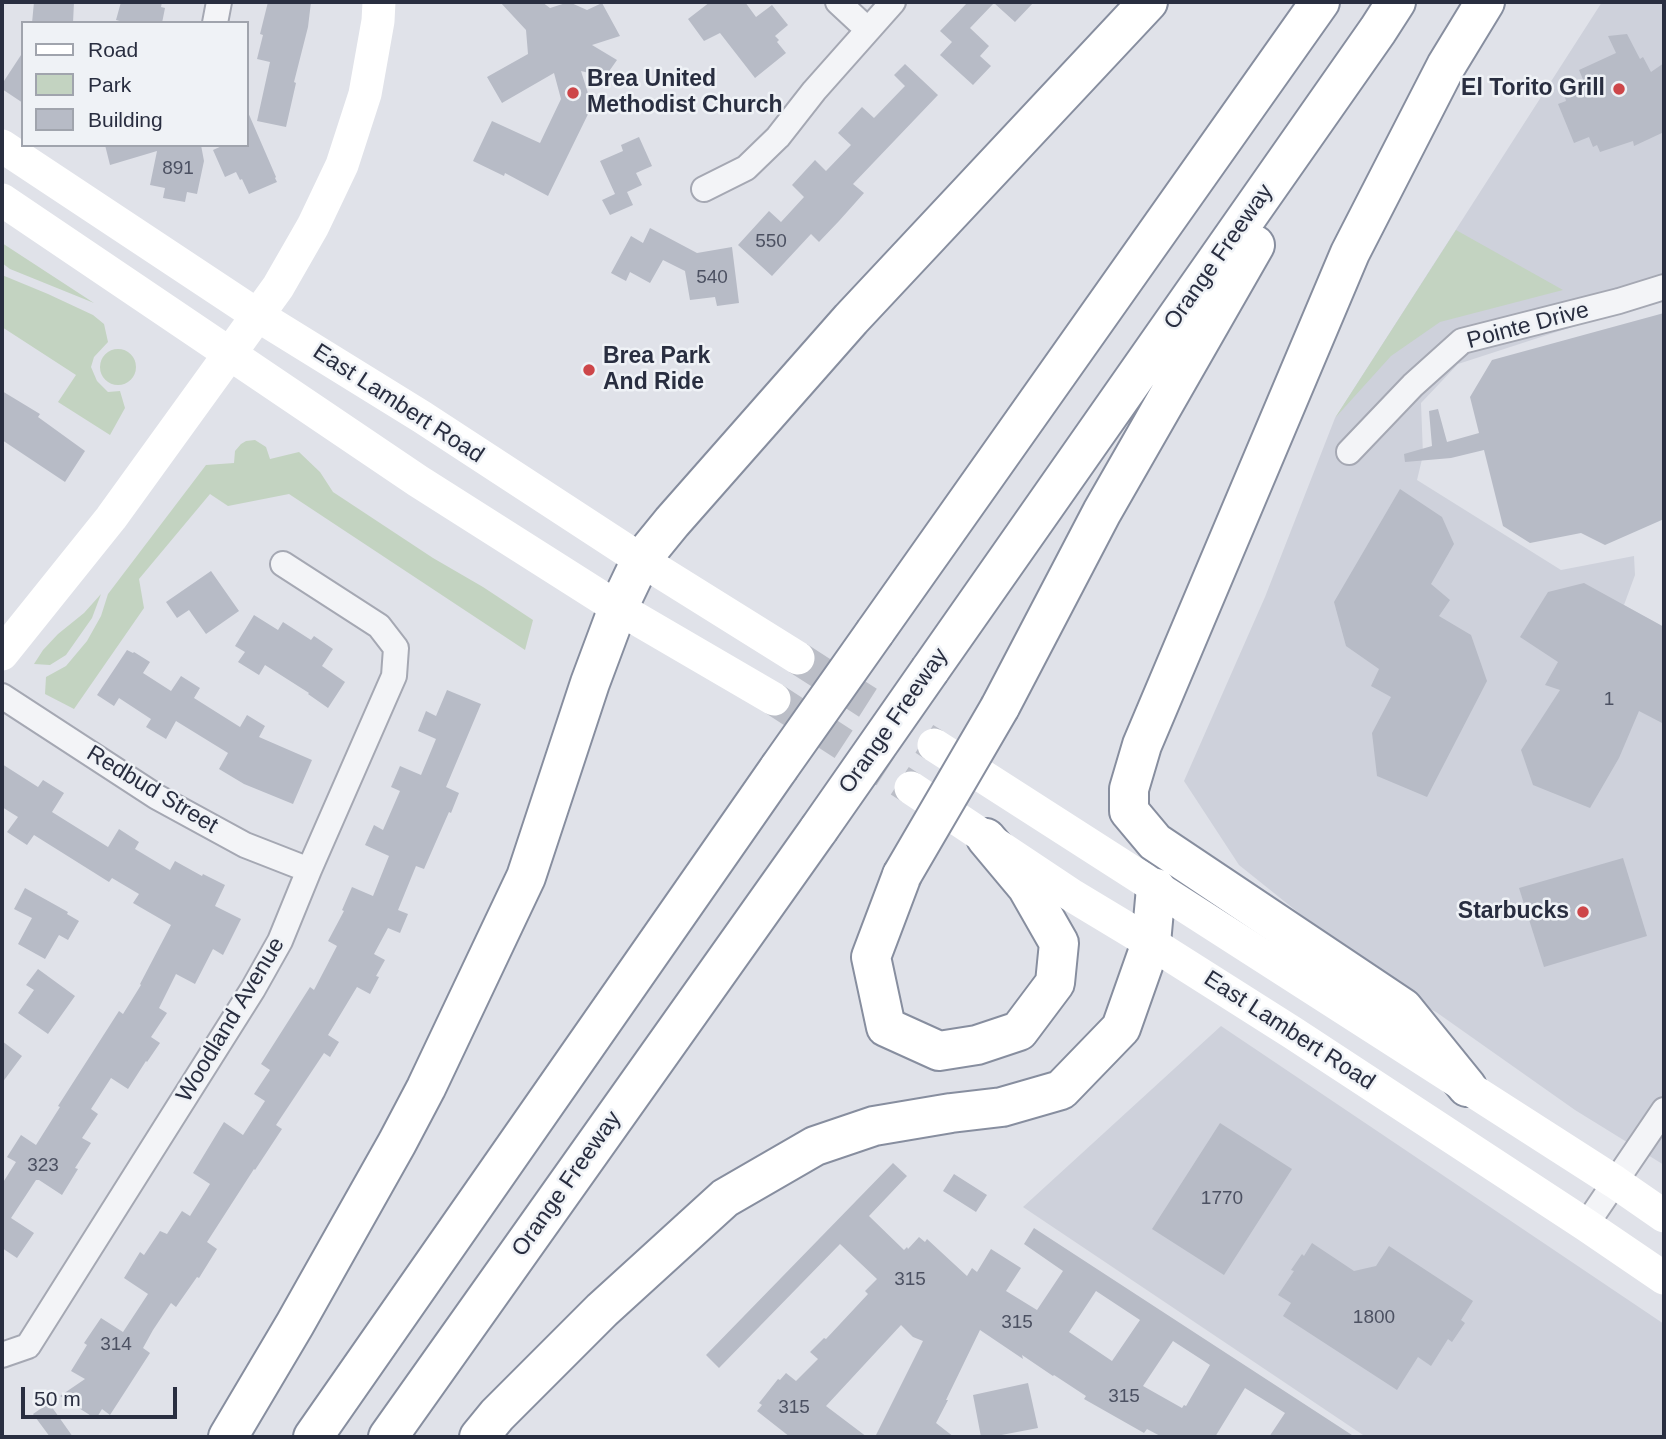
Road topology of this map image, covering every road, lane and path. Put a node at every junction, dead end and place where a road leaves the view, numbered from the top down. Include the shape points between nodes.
1 (219, 2) edge
2 (379, 2) edge
3 (838, 2) edge
4 (893, 2) edge
5 (1148, 2) edge
6 (1320, 2) edge
7 (1485, 2) edge
8 (1387, 16) edge
9 (215, 21) edge
10 (867, 29) junction
11 (2, 146) edge
12 (704, 189) dead end
13 (2, 200) edge
14 (1664, 287) edge
15 (257, 315) junction
16 (229, 355) junction
17 (1349, 452) dead end
18 (641, 560) junction
19 (283, 564) dead end
20 (618, 608) junction
21 (2, 654) edge
22 (798, 657) tunnel mouth
23 (2, 696) edge
24 (774, 699) tunnel mouth
25 (934, 745) tunnel mouth
26 (911, 788) tunnel mouth
27 (986, 838) junction
28 (309, 870) junction
29 (1156, 888) junction
30 (1151, 943) junction
31 (1468, 1087) junction
32 (1664, 1110) edge
33 (1615, 1182) junction
34 (1664, 1216) edge
35 (1586, 1225) junction
36 (1664, 1278) edge
37 (3, 1356) edge
38 (228, 1437) edge
39 (313, 1437) edge
40 (387, 1437) edge
41 (479, 1437) edge

1 - 9 street
2 - 15 main road via 365,94 342,165 313,226
3 - 10 street
4 - 10 street
5 - 18 highway via 851,319
6 - 39 highway, bridge
7 - 31 highway via 1446,66 1350,253 1142,745 1129,789 1129,811 1155,842 1403,1008
8 - 27 highway, bridge via 1102,512 1000,707 902,875 871,957 886,1027 939,1051 1019,1031 1055,983 1059,943 1027,887
8 - 40 highway, Orange Freeway, bridge
10 - 12 street via 778,137 746,168
11 - 15 main road, East Lambert Road
13 - 16 main road
14 - 17 street, Pointe Drive via 1462,341
15 - 16 main road
15 - 18 main road, East Lambert Road
16 - 20 main road
16 - 21 main road via 111,518
18 - 20 highway
18 - 22 main road, East Lambert Road
19 - 28 street, Woodland Avenue via 379,626 396,648 394,676
20 - 24 main road
20 - 38 highway via 520,890 397,1143
23 - 28 street, Redbud Street via 157,797 245,845
25 - 29 main road, East Lambert Road
26 - 27 main road, East Lambert Road
27 - 30 main road, East Lambert Road
28 - 37 street, Woodland Avenue via 280,941 253,989 28,1346
29 - 30 highway
29 - 31 main road, East Lambert Road
30 - 35 main road, East Lambert Road
30 - 41 highway via 1121,1028 1061,1090 1002,1107 874,1126 815,1146 725,1198 602,1310
31 - 33 main road, East Lambert Road
32 - 33 street
33 - 34 main road, East Lambert Road
33 - 35 street
35 - 36 main road, East Lambert Road

